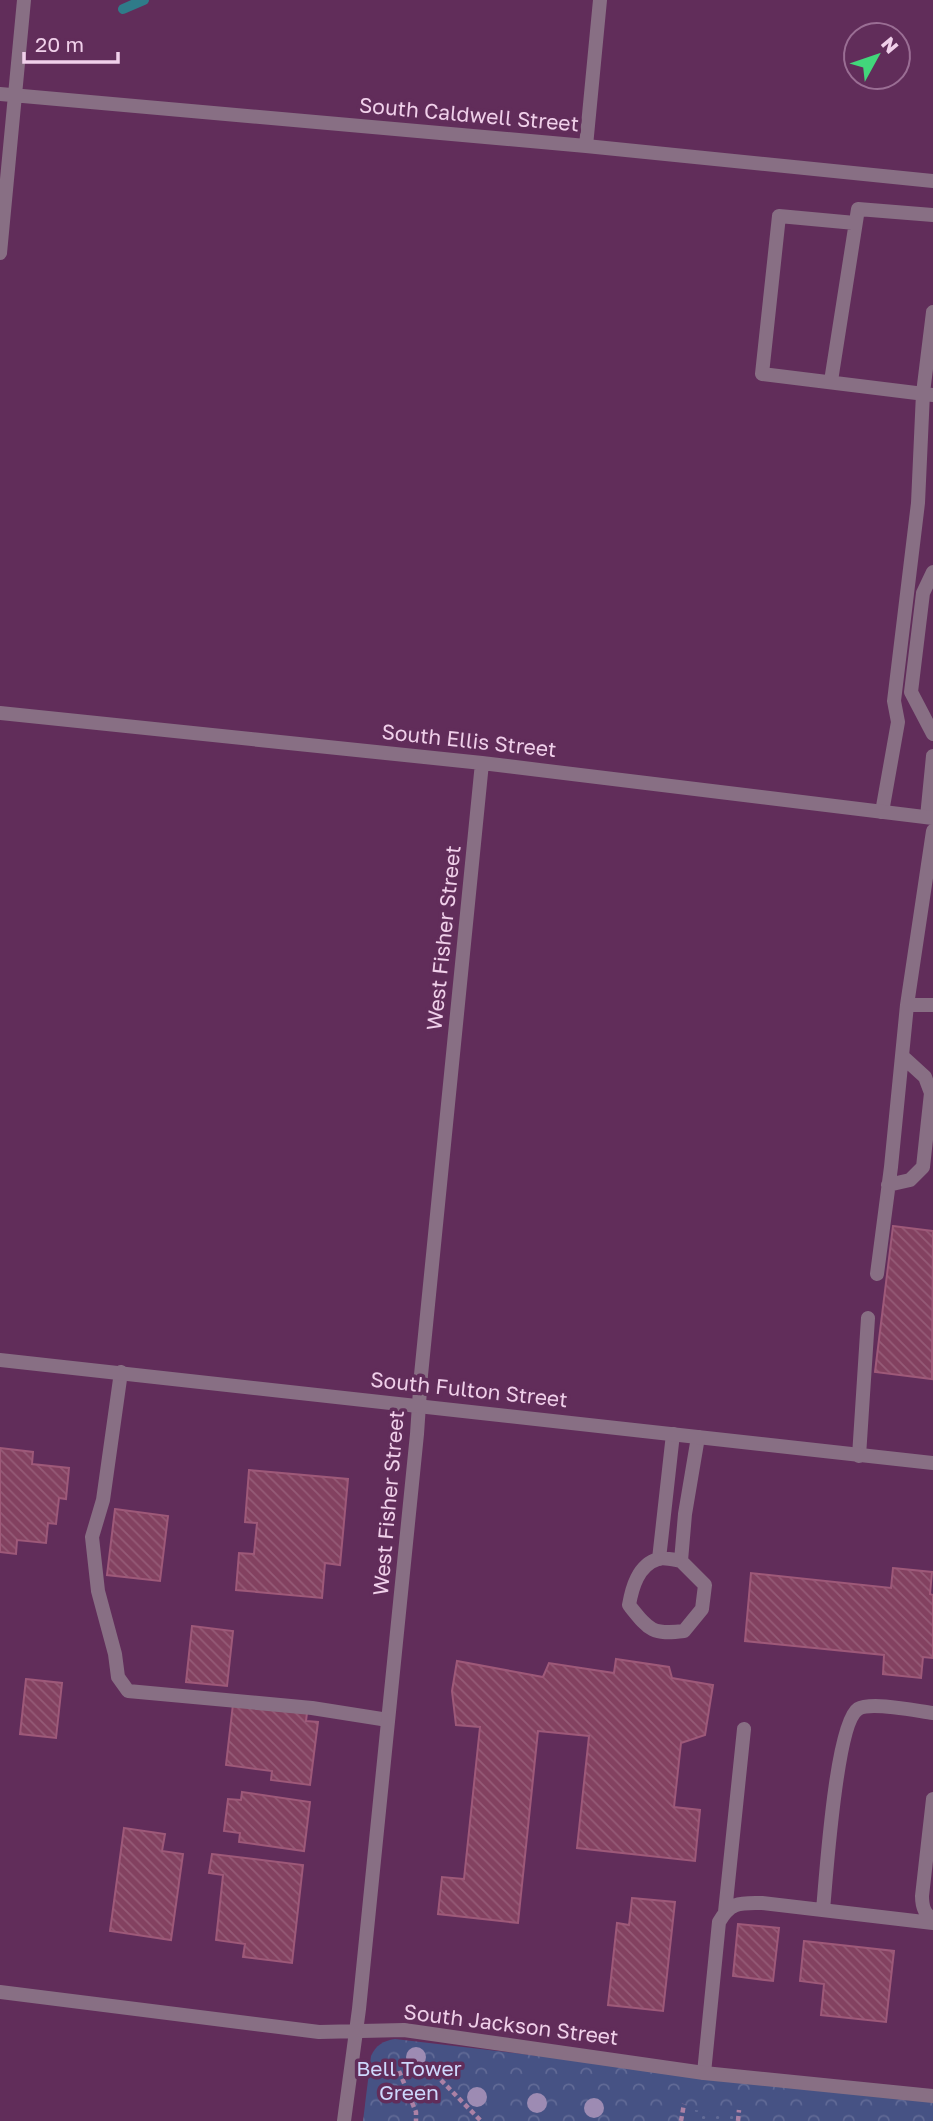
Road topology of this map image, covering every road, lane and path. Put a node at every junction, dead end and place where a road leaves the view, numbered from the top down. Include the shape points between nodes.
1 (24, 0) edge
2 (600, 0) edge
3 (7, 94) edge
4 (586, 146) junction
5 (933, 181) edge
6 (933, 215) edge
7 (855, 223) junction
8 (0, 253) edge
9 (933, 312) edge
10 (831, 381) junction
11 (928, 394) edge
12 (933, 498) edge
13 (918, 503) junction
14 (933, 572) edge
15 (0, 713) edge
16 (933, 734) edge
17 (933, 757) edge
18 (482, 763) junction
19 (882, 812) junction
20 (931, 822) edge
21 (907, 1005) junction
22 (933, 1005) edge
23 (902, 1056) junction
24 (888, 1185) junction
25 (877, 1273) dead end
26 (868, 1318) dead end
27 (0, 1360) edge
28 (121, 1373) junction
29 (419, 1406) junction
30 (673, 1434) junction
31 (698, 1437) junction
32 (859, 1455) junction
33 (933, 1463) edge
34 (659, 1559) junction
35 (681, 1561) junction
36 (933, 1713) edge
37 (388, 1720) junction
38 (744, 1729) dead end
39 (933, 1799) edge
40 (823, 1910) junction
41 (725, 1912) junction
42 (933, 1921) edge
43 (0, 1992) edge
44 (356, 2032) junction
45 (399, 2071) dead end
46 (704, 2073) junction
47 (435, 2074) dead end
48 (933, 2096) edge
49 (684, 2104) dead end
50 (739, 2110) dead end
51 (344, 2121) edge
52 (416, 2121) edge
53 (481, 2121) edge
54 (681, 2121) edge
55 (738, 2121) edge

1 - 3 street
2 - 4 street
3 - 4 street, South Caldwell Street
3 - 8 street
4 - 5 street, South Caldwell Street
6 - 7 street via 858,209
7 - 10 street
7 - 10 street via 779,216 762,374
9 - 11 street
10 - 11 street
11 - 13 street
12 - 13 street
13 - 19 street via 894,701 898,722
14 - 16 street via 923,593 911,692
15 - 18 street, South Ellis Street
17 - 20 street
18 - 19 street, South Ellis Street
18 - 29 street, West Fisher Street
19 - 20 street, South Ellis Street
20 - 21 street
21 - 22 street
21 - 23 street
23 - 24 street
23 - 24 street via 925,1077 931,1093 923,1167 911,1180
24 - 25 street
26 - 32 street
27 - 28 street, South Fulton Street
28 - 29 street, South Fulton Street
28 - 37 street via 103,1500 92,1537 98,1591 123,1684 128,1690 312,1707
29 - 30 street, South Fulton Street
29 - 37 street, West Fisher Street
30 - 31 street, South Fulton Street
30 - 34 street
31 - 32 street, South Fulton Street
31 - 35 street
32 - 33 street, South Fulton Street
34 - 35 street
34 - 35 street via 643,1569 633,1584 629,1605 643,1623 662,1634 684,1631 702,1609 705,1585
36 - 40 street via 870,1706 857,1709 849,1721 841,1750
37 - 44 street, West Fisher Street
38 - 41 street
39 - 42 street via 922,1896 922,1906
40 - 41 street via 737,1903
40 - 42 street
41 - 46 street via 719,1922
43 - 44 street, South Jackson Street via 319,2032
44 - 46 street, South Jackson Street via 404,2030
44 - 51 street, West Fisher Street
45 - 52 path
46 - 48 street, South Jackson Street
47 - 53 path
49 - 54 path
50 - 55 path

